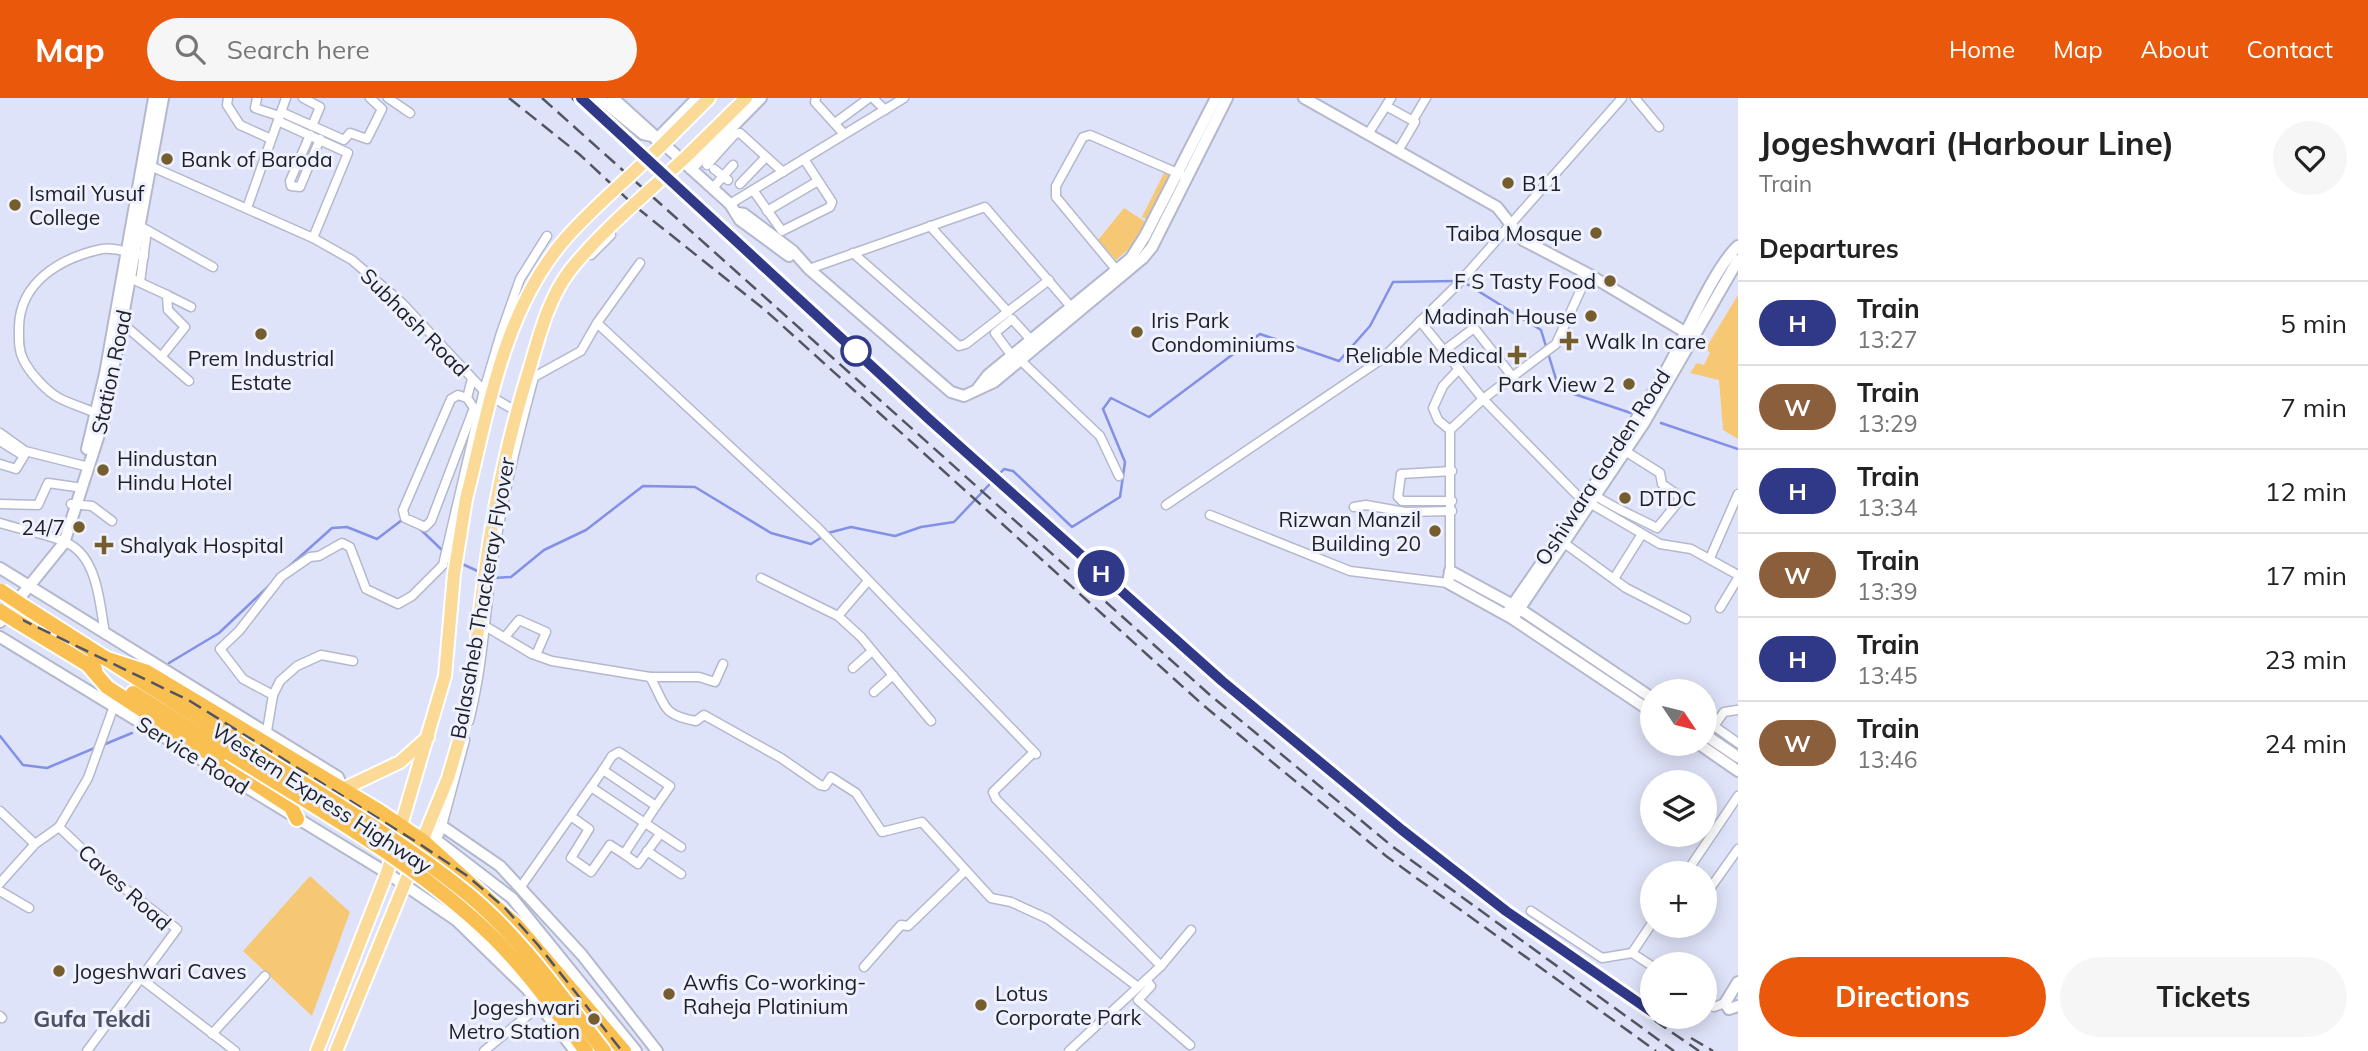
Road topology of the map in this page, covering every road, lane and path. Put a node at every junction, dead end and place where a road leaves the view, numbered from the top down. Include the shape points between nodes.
1 (154, 98) edge
2 (163, 98) edge
3 (228, 98) edge
4 (257, 98) edge
5 (286, 98) edge
6 (303, 98) edge
7 (370, 98) edge
8 (388, 98) edge
9 (697, 98) edge
10 (709, 98) edge
11 (746, 98) edge
12 (761, 98) edge
13 (816, 98) edge
14 (871, 98) edge
15 (904, 98) edge
16 (1227, 98) edge
17 (1304, 98) edge
18 (1426, 98) edge
19 (1635, 98) edge
20 (606, 99) edge
21 (1619, 99) edge
22 (1320, 102) edge
23 (1388, 102) edge
24 (1213, 103) edge
25 (885, 110) junction
26 (410, 113) dead end
27 (279, 116) junction
28 (1413, 120) junction
29 (835, 123) junction
30 (1659, 127) dead end
31 (311, 130) junction
32 (652, 134) junction
33 (844, 134) junction
34 (1368, 134) junction
35 (271, 139) junction
36 (320, 139) junction
37 (1398, 151) junction
38 (766, 157) junction
39 (804, 159) junction
40 (146, 164) junction
41 (733, 165) dead end
42 (691, 169) junction
43 (782, 172) junction
44 (1183, 176) junction
45 (725, 178) junction
46 (818, 181) junction
47 (740, 184) dead end
48 (712, 189) junction
49 (753, 190) junction
50 (247, 208) junction
51 (734, 209) junction
52 (767, 211) junction
53 (1509, 224) junction
54 (929, 226) junction
55 (143, 228) junction
56 (611, 235) dead end
57 (547, 236) dead end
58 (313, 238) junction
59 (1738, 246) edge
60 (853, 253) junction
61 (134, 254) junction
62 (1738, 260) edge
63 (640, 263) dead end
64 (213, 267) dead end
65 (809, 269) junction
66 (1119, 274) junction
67 (1588, 274) junction
68 (135, 280) junction
69 (1049, 280) junction
70 (167, 295) junction
71 (191, 307) dead end
72 (1072, 308) junction
73 (1008, 312) junction
74 (1420, 321) junction
75 (122, 323) junction
76 (597, 323) junction
77 (1691, 335) junction
78 (1031, 341) junction
79 (1444, 350) junction
80 (161, 357) junction
81 (1016, 357) junction
82 (1459, 369) junction
83 (537, 373) junction
84 (1512, 376) junction
85 (472, 379) junction
86 (189, 381) dead end
87 (484, 390) junction
88 (467, 398) junction
89 (1483, 399) junction
90 (100, 416) junction
91 (523, 416) junction
92 (1450, 430) junction
93 (0, 433) edge
94 (7, 443) edge
95 (1625, 451) junction
96 (0, 464) edge
97 (86, 467) junction
98 (1452, 471) junction
99 (1119, 476) dead end
100 (76, 487) junction
101 (1738, 494) edge
102 (1586, 498) junction
103 (0, 504) edge
104 (74, 504) junction
105 (1166, 505) dead end
106 (1452, 506) junction
107 (1354, 507) dead end
108 (1210, 515) dead end
109 (112, 521) dead end
110 (0, 523) edge
111 (1642, 534) junction
112 (1561, 541) junction
113 (61, 542) junction
114 (1710, 558) junction
115 (0, 568) edge
116 (1449, 577) junction
117 (1738, 577) edge
118 (761, 578) dead end
119 (1615, 578) junction
120 (868, 581) junction
121 (24, 583) junction
122 (1, 591) edge
123 (1516, 607) junction
124 (1720, 608) dead end
125 (0, 611) edge
126 (838, 616) junction
127 (1509, 617) junction
128 (1686, 619) dead end
129 (0, 621) edge
130 (485, 626) junction
131 (105, 634) junction
132 (0, 636) edge
133 (505, 637) junction
134 (872, 651) junction
135 (536, 655) junction
136 (92, 660) junction
137 (353, 661) dead end
138 (477, 663) junction
139 (723, 664) dead end
140 (853, 668) dead end
141 (893, 675) junction
142 (650, 677) junction
143 (1640, 690) edge
144 (874, 692) dead end
145 (273, 695) junction
146 (1640, 704) edge
147 (114, 706) junction
148 (1737, 710) edge
149 (931, 721) dead end
150 (267, 731) junction
151 (428, 737) junction
152 (1717, 743) edge
153 (1738, 743) edge
154 (233, 748) junction
155 (1716, 756) edge
156 (1738, 757) edge
157 (306, 762) junction
158 (603, 770) junction
159 (1738, 771) edge
160 (591, 788) junction
161 (343, 789) junction
162 (1738, 796) edge
163 (656, 806) junction
164 (0, 811) edge
165 (572, 817) junction
166 (297, 819) junction
167 (644, 823) junction
168 (442, 825) junction
169 (401, 826) junction
170 (59, 827) junction
171 (660, 834) junction
172 (430, 843) junction
173 (35, 844) junction
174 (681, 848) dead end
175 (1738, 849) edge
176 (647, 851) junction
177 (624, 853) junction
178 (1694, 861) edge
179 (965, 871) junction
180 (387, 873) junction
181 (681, 874) dead end
182 (1717, 879) edge
183 (0, 883) edge
184 (406, 885) junction
185 (520, 888) junction
186 (0, 891) edge
187 (29, 908) dead end
188 (1531, 911) dead end
189 (1191, 930) dead end
190 (1642, 938) edge
191 (1632, 953) junction
192 (1640, 958) edge
193 (1161, 966) junction
194 (864, 967) dead end
195 (265, 976) dead end
196 (566, 976) junction
197 (139, 977) junction
198 (1738, 982) edge
199 (1136, 993) junction
200 (1725, 1003) junction
201 (539, 1005) junction
202 (1717, 1006) edge
203 (1738, 1008) edge
204 (212, 1034) junction
205 (1190, 1045) dead end
206 (87, 1051) edge
207 (235, 1051) edge
208 (317, 1051) edge
209 (336, 1051) edge
210 (484, 1051) edge
211 (575, 1051) edge
212 (586, 1051) edge
213 (604, 1051) edge
214 (624, 1051) edge
215 (636, 1051) edge
216 (657, 1051) edge
217 (1069, 1051) edge

1 - 40 street, Station Road
2 - 40 street, Station Road
3 - 35 street via 227,105 240,125
4 - 27 street via 255,108
5 - 27 street
6 - 31 street via 320,106
7 - 31 street via 382,109 368,139 350,133 344,141
8 - 26 street
9 - 32 street
10 - 151 main road, Balasaheb Thackeray Flyover, bridge via 566,238 520,310 503,354 466,499 447,666
11 - 138 main road, Balasaheb Thackeray Flyover, bridge via 587,251 555,295 520,399 495,497
12 - 42 street
13 - 29 street
14 - 25 street
14 - 29 street
15 - 25 street
16 - 24 street
17 - 22 street
18 - 28 street
19 - 30 street
20 - 32 street
21 - 53 street
22 - 34 street
23 - 28 street
23 - 34 street
24 - 44 street
25 - 33 street
27 - 31 street
27 - 35 street
28 - 37 street via 1415,124
29 - 33 street
31 - 36 street
31 - 36 street via 290,182 297,188
32 - 42 street
33 - 39 street
34 - 37 street
35 - 50 street
36 - 58 street via 348,156
37 - 53 street via 1497,207
38 - 43 street
38 - 45 street via 737,133 710,167
38 - 47 street
39 - 43 street
39 - 46 street
40 - 50 street, Subhash Road
40 - 55 street, Station Road
40 - 61 street, Station Road
41 - 45 street
42 - 48 street
43 - 49 street
44 - 66 street
44 - 66 street via 1090,135 1083,137 1054,191
45 - 48 street
46 - 52 street
46 - 52 street via 832,202 830,207 782,231
48 - 51 street
49 - 51 street
49 - 52 street
50 - 58 street, Subhash Road
51 - 65 street via 793,251
53 - 67 street via 1523,240
53 - 74 street
54 - 60 street
54 - 69 street via 985,207
54 - 73 street
55 - 61 street, Station Road
55 - 64 street
56 - 83 street via 570,277 539,349
57 - 87 street via 517,287
58 - 85 street, Subhash Road via 376,277
59 - 77 street, Oshiwara Garden Road via 1727,256
60 - 65 street
60 - 73 street via 959,346
61 - 68 street, Station Road
61 - 90 street, Station Road
61 - 90 street via 117,248 100,250 56,268 28,289 19,311 18,342 35,375 58,398
62 - 77 street, Oshiwara Garden Road
63 - 76 street
65 - 81 street via 951,393 964,396 976,391 988,375
66 - 72 street
66 - 81 street
67 - 77 street
67 - 84 street via 1556,344
68 - 70 street
68 - 75 street, Station Road
69 - 72 street
69 - 73 street
70 - 71 street
70 - 80 street via 168,310 185,331
72 - 78 street
74 - 79 street
74 - 105 street via 1382,359
75 - 80 street
75 - 90 street, Station Road
76 - 83 street via 582,351
76 - 120 street via 818,528
77 - 95 street, Oshiwara Garden Road
77 - 102 street, Oshiwara Garden Road
78 - 81 street
78 - 81 street via 1012,319 995,333
79 - 82 street
79 - 84 street via 1474,328
80 - 86 street
81 - 99 street via 1100,436
82 - 89 street
82 - 92 street via 1443,386 1433,408
83 - 91 street
84 - 89 street
85 - 87 street, Subhash Road
85 - 88 street
87 - 91 street, Subhash Road
87 - 145 street via 443,565 430,580 412,596 391,603 366,589 350,547 342,543 281,577 239,631 221,644 220,649 243,679
88 - 88 street via 474,408 425,527 405,517 403,510 451,399 458,395
89 - 92 street
89 - 102 street
90 - 97 street, Station Road
91 - 130 street via 503,504
92 - 98 street
93 - 94 street
94 - 96 street via 24,456 16,469
94 - 97 street
95 - 102 street, Oshiwara Garden Road
95 - 102 street via 1660,473 1661,484 1678,495 1679,501 1657,528 1636,515
97 - 100 street, Station Road
97 - 104 street, Station Road
98 - 106 street
98 - 106 street via 1401,474 1398,497
100 - 103 street via 48,483 38,505
100 - 104 street, Station Road
101 - 114 street
102 - 111 street
102 - 112 street, Oshiwara Garden Road
104 - 109 street via 92,506
104 - 113 street, Station Road
106 - 107 street via 1405,512
106 - 116 street
108 - 116 street via 1350,571
110 - 113 street
111 - 114 street
111 - 119 street
112 - 119 street
112 - 123 street, Oshiwara Garden Road
113 - 121 street, Station Road
113 - 131 street via 70,545 89,567
114 - 117 street
115 - 121 street
116 - 123 street
116 - 127 street
117 - 124 street
118 - 126 street
119 - 128 street via 1649,602
120 - 126 street
120 - 193 street via 1035,753 993,792 996,799
121 - 125 street, Station Road
121 - 129 street, Station Road
121 - 131 street
122 - 136 highway, Western Express Highway, bridge
123 - 127 street, Oshiwara Garden Road
123 - 143 street
125 - 136 highway, Western Express Highway, bridge
126 - 134 street
127 - 146 street
130 - 133 street
130 - 138 street
131 - 150 street
132 - 147 street, Service Road
133 - 135 street
133 - 135 street via 519,620 547,632
134 - 140 street
134 - 141 street
135 - 142 street
136 - 154 highway, Western Express Highway
136 - 157 highway via 146,672
136 - 166 highway via 107,687 291,807
137 - 145 street via 321,654 298,666
138 - 168 street via 473,708
138 - 172 main road, Balasaheb Thackeray Flyover
139 - 142 street via 715,682 699,677
141 - 144 street
141 - 149 street
142 - 179 street via 663,708 677,718 696,721 704,715 820,785 825,786 831,776 856,793 882,832 922,822
145 - 150 street
147 - 166 street, Service Road
147 - 170 street via 95,762
148 - 153 street via 1724,712 1714,726
150 - 157 street
151 - 161 main road via 400,762
151 - 169 main road, Balasaheb Thackeray Flyover
152 - 156 street
154 - 212 highway, Western Express Highway, bridge via 456,904 524,969
154 - 213 highway, Western Express Highway, bridge via 425,862 466,892 531,959
155 - 159 street
157 - 161 highway
158 - 160 street
158 - 163 street
158 - 163 street via 619,752 670,786
160 - 165 street
160 - 167 street
161 - 169 highway
162 - 178 street
163 - 167 street
164 - 173 street
165 - 177 street via 589,829 571,858 575,862 591,872 610,845
165 - 185 street
166 - 180 street, Service Road
167 - 171 street
167 - 177 street
168 - 172 street
168 - 185 street via 500,866
169 - 172 highway
169 - 180 main road, Balasaheb Thackeray Flyover
170 - 173 street
170 - 197 street, Caves Road via 177,929
171 - 174 street
171 - 176 street
172 - 184 main road, Balasaheb Thackeray Flyover
172 - 196 highway
173 - 183 street
175 - 182 street
176 - 177 street via 638,864
176 - 181 street
179 - 194 street via 908,926 901,925
179 - 199 street via 991,898 1048,919
180 - 184 street, Service Road
180 - 208 main road, Balasaheb Thackeray Flyover
184 - 201 street, Service Road via 456,920
184 - 209 main road, Balasaheb Thackeray Flyover
185 - 216 street via 582,955
186 - 187 street
188 - 191 street via 1602,958
189 - 193 street
190 - 191 street
191 - 192 street
193 - 199 street
195 - 204 street
196 - 201 street
196 - 214 highway
196 - 215 street
197 - 204 street
197 - 206 street, Caves Road
198 - 200 street
199 - 205 street
199 - 217 street
200 - 202 street
200 - 203 street via 1729,1009
201 - 210 street
201 - 211 street, Service Road
204 - 207 street

